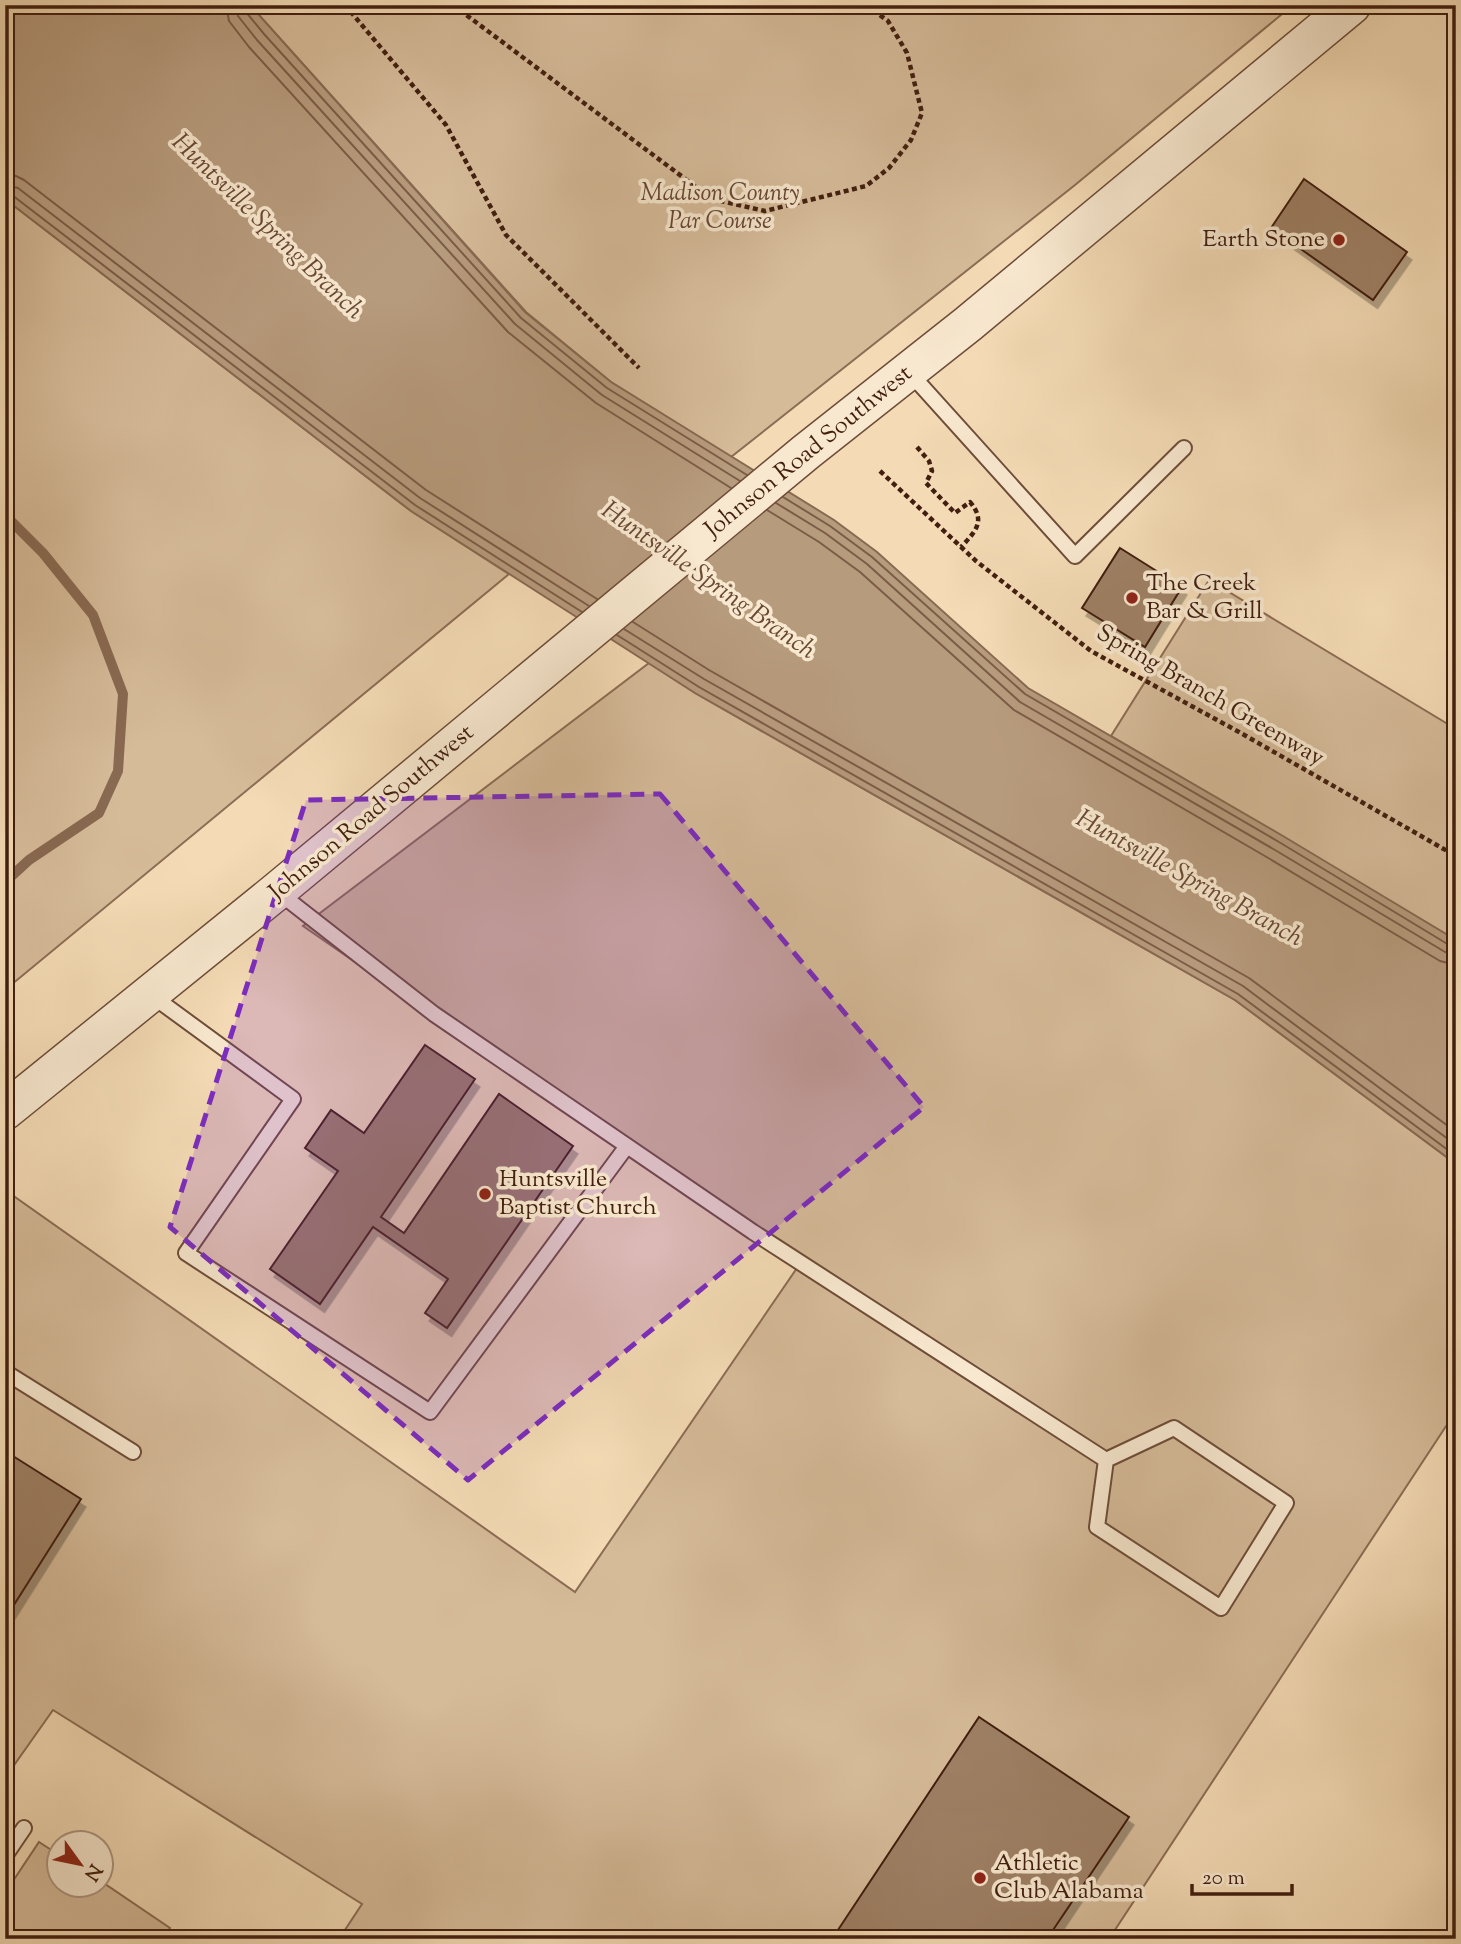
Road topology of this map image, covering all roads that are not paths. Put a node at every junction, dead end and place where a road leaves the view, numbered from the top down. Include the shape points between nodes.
1 (1352, 5) edge
2 (908, 371) junction
3 (1184, 448) dead end
4 (277, 891) junction
5 (150, 994) junction
6 (5, 1111) edge
7 (627, 1146) junction
8 (5, 1372) edge
9 (133, 1452) dead end
10 (1105, 1460) junction
11 (24, 1828) dead end
12 (5, 1856) edge

1 - 2 street, Johnson Road Southwest
2 - 3 lane via 1075,556
2 - 4 street, Johnson Road Southwest
4 - 5 street, Johnson Road Southwest
4 - 7 lane via 434,1014
5 - 6 street, Johnson Road Southwest
5 - 7 lane via 293,1099 186,1253 430,1412
7 - 10 lane
8 - 9 lane
10 - 10 lane via 1174,1428 1286,1503 1221,1608 1097,1527
11 - 12 lane

